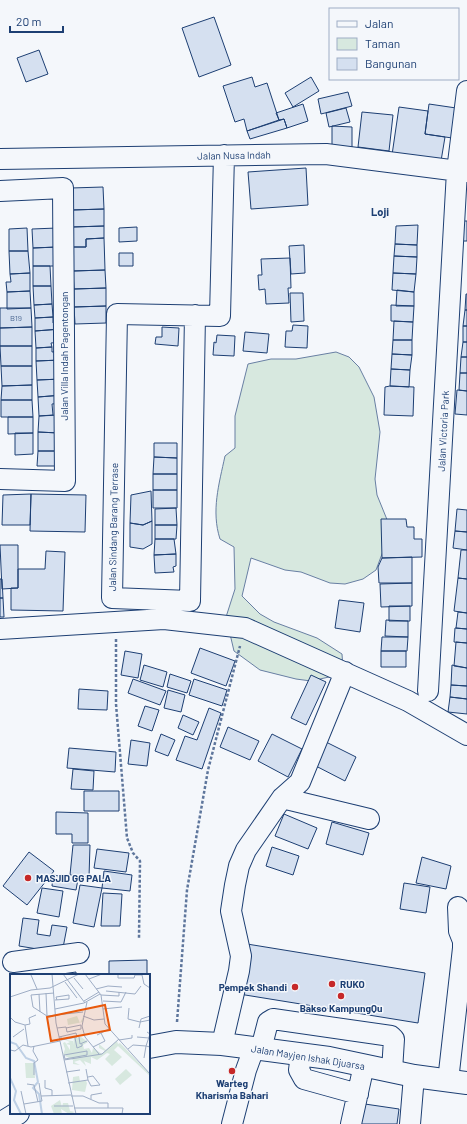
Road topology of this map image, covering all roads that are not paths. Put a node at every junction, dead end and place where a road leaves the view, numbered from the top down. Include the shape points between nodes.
1 (467, 91) edge
2 (224, 155) junction
3 (43, 157) junction
4 (0, 159) edge
5 (462, 172) edge
6 (41, 189) junction
7 (0, 191) edge
8 (195, 315) junction
9 (0, 479) edge
10 (0, 629) edge
11 (345, 672) junction
12 (428, 691) dead end
13 (467, 735) edge
14 (282, 798) junction
15 (369, 819) dead end
16 (458, 907) dead end
17 (79, 953) dead end
18 (9, 963) edge
19 (222, 1044) junction
20 (150, 1047) edge
21 (258, 1048) junction
22 (301, 1054) junction
23 (364, 1065) junction
24 (392, 1071) junction
25 (414, 1076) junction
26 (457, 1082) edge
27 (358, 1094) junction
28 (16, 1114) edge
29 (0, 1124) edge
30 (232, 1124) edge
31 (351, 1124) edge
32 (410, 1124) edge

1 - 5 street, Jalan Victoria Park
2 - 3 street, Jalan Nusa Indah
2 - 5 street, Jalan Nusa Indah via 326,154
2 - 8 street, Jalan Sindang Barang Terrase via 220,316
3 - 4 street, Jalan Nusa Indah
3 - 6 street
5 - 12 street, Jalan Victoria Park
6 - 7 street, Jalan Villa Indah Pagentongan
6 - 9 street, Jalan Villa Indah Pagentongan via 63,188 65,481
8 - 8 street, Jalan Sindang Barang Terrase via 117,314 112,598 190,601
10 - 11 street via 164,619 245,628
11 - 13 street via 408,701
11 - 14 street via 300,782
14 - 15 street
14 - 19 street via 246,850 234,885 231,911 241,956
16 - 26 street via 463,948
17 - 18 street
19 - 20 main road, Jalan Mayjen Ishak Djuarsa via 176,1042
19 - 21 main road, Jalan Mayjen Ishak Djuarsa
21 - 22 main road, Jalan Mayjen Ishak Djuarsa
21 - 24 street via 268,1022 273,1019 391,1036 394,1039
21 - 30 street via 246,1070
22 - 23 main road, Jalan Mayjen Ishak Djuarsa
22 - 27 street via 299,1070 304,1079
23 - 24 main road, Jalan Mayjen Ishak Djuarsa
23 - 27 street
24 - 25 main road, Jalan Mayjen Ishak Djuarsa
25 - 26 main road, Jalan Mayjen Ishak Djuarsa
25 - 32 street
27 - 31 street
28 - 29 main road

